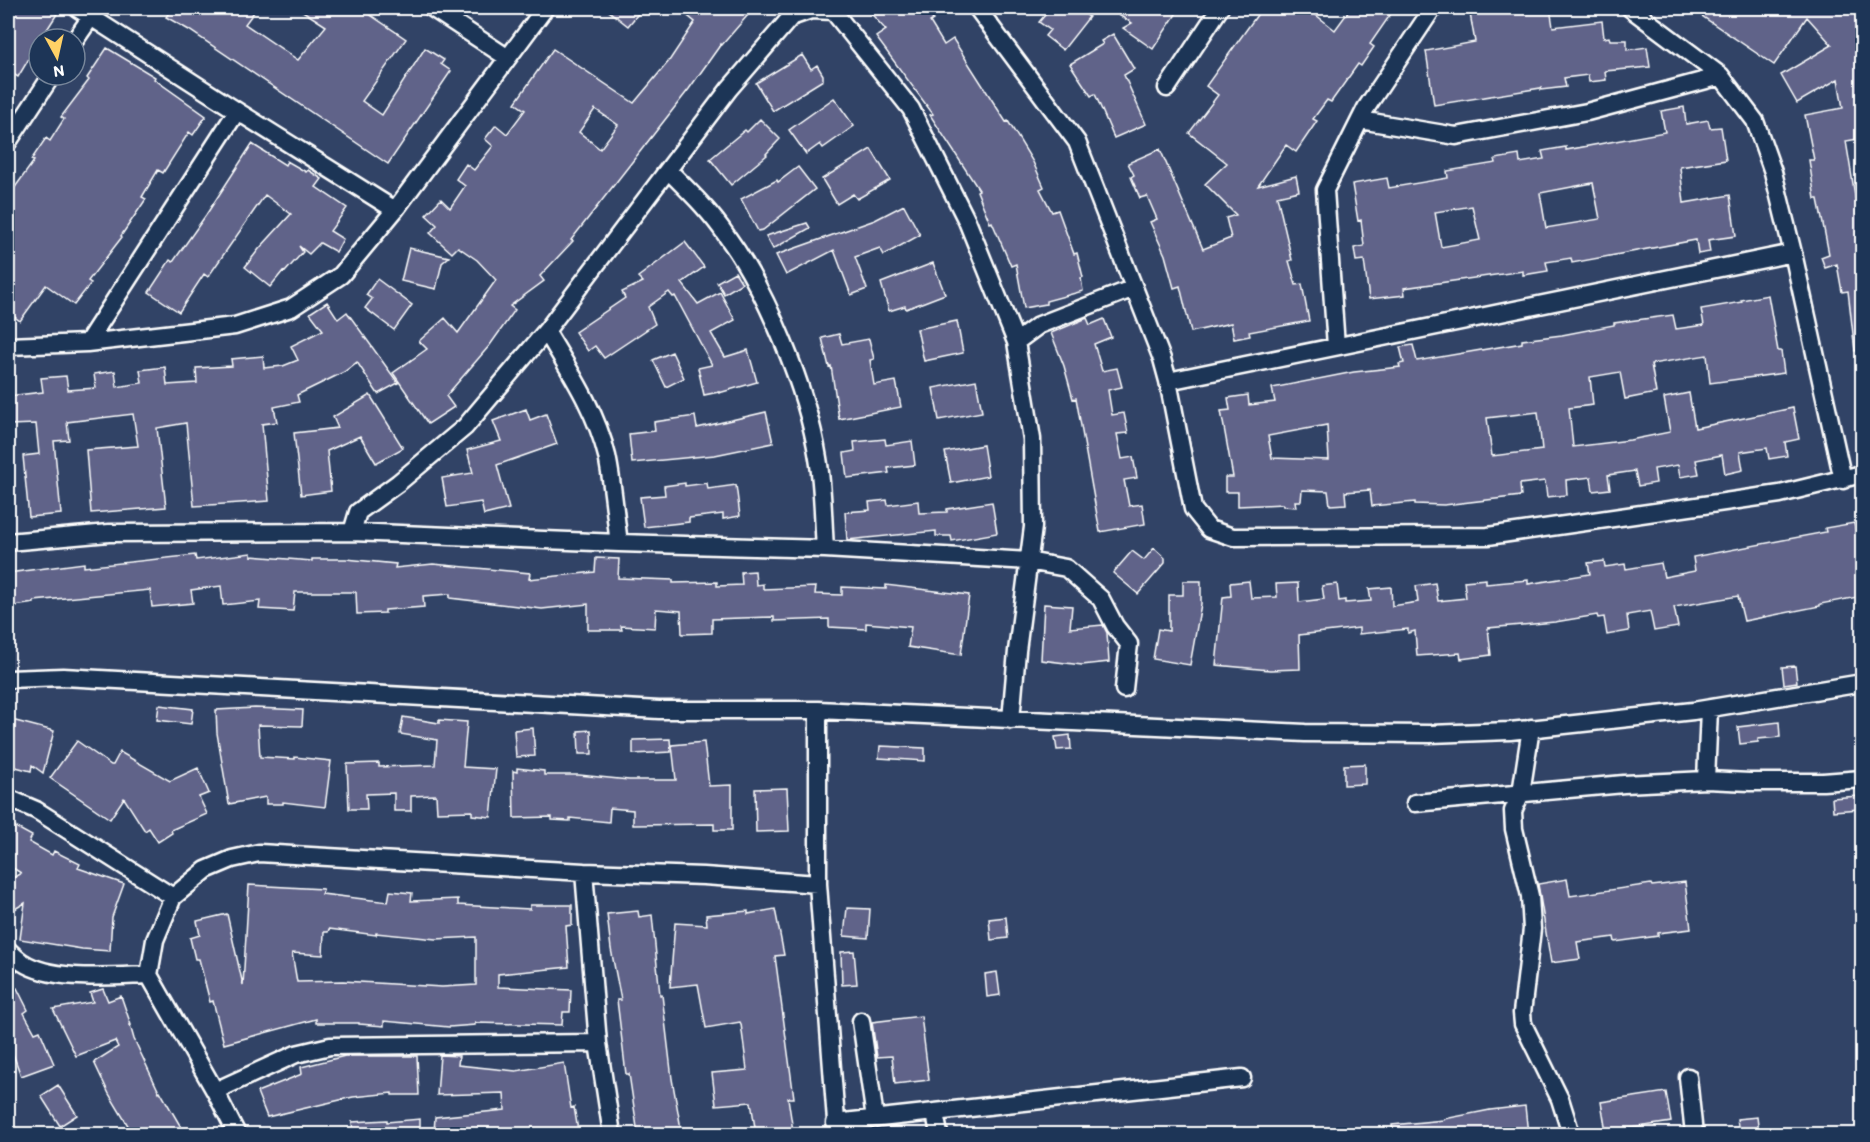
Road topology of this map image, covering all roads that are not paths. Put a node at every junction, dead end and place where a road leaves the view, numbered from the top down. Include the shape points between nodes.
1 (432, 8) edge
2 (545, 8) edge
3 (977, 8) edge
4 (1220, 8) edge
5 (1433, 8) edge
6 (1630, 8) edge
7 (84, 12) edge
8 (79, 27) edge
9 (508, 58) junction
10 (1721, 76) junction
11 (44, 87) edge
12 (1167, 88) dead end
13 (237, 111) junction
14 (1360, 120) junction
15 (8, 142) edge
16 (668, 171) junction
17 (394, 210) junction
18 (1793, 253) junction
19 (1134, 288) junction
20 (546, 331) junction
21 (1016, 342) junction
22 (87, 343) junction
23 (8, 346) edge
24 (1335, 346) junction
25 (1168, 381) junction
26 (1863, 474) edge
27 (1843, 480) junction
28 (352, 532) junction
29 (8, 542) edge
30 (619, 543) junction
31 (825, 549) junction
32 (1028, 561) junction
33 (8, 679) edge
34 (1863, 683) edge
35 (1124, 689) dead end
36 (1708, 709) junction
37 (818, 710) junction
38 (1011, 720) junction
39 (1531, 728) junction
40 (1863, 779) edge
41 (1706, 780) junction
42 (1521, 793) junction
43 (8, 798) edge
44 (1415, 803) dead end
45 (585, 872) junction
46 (818, 884) junction
47 (173, 897) junction
48 (8, 950) edge
49 (149, 975) junction
50 (861, 1021) dead end
51 (598, 1043) junction
52 (1688, 1077) dead end
53 (1242, 1078) dead end
54 (215, 1091) junction
55 (935, 1113) junction
56 (875, 1118) junction
57 (836, 1129) edge
58 (237, 1134) edge
59 (612, 1134) edge
60 (939, 1134) edge
61 (1570, 1134) edge
62 (1694, 1134) edge

1 - 9 street
2 - 9 street
3 - 19 street via 1077,142
4 - 12 street
5 - 14 street
6 - 10 street
7 - 8 street
7 - 13 street
9 - 17 street
10 - 14 street via 1587,112 1456,136
10 - 18 street via 1755,121 1773,172
11 - 15 street
13 - 17 street
13 - 22 street
14 - 24 street via 1325,190
16 - 20 street
16 - 21 street via 729,89 791,17 811,10 833,12 911,109 967,221
16 - 31 street via 727,235 756,284 785,346 809,415 819,459
17 - 22 street via 341,274 291,308 235,326
18 - 24 street
18 - 27 street
19 - 21 street via 1039,325
19 - 25 street
20 - 28 street via 465,427 358,512
20 - 30 street via 597,426 607,456
21 - 32 street via 1032,440 1033,527
22 - 23 street
24 - 25 street
25 - 27 street via 1193,509 1209,529 1233,537 1488,536 1780,494
26 - 27 street
28 - 29 street via 109,533
28 - 30 street
30 - 31 street
31 - 32 street
32 - 35 street via 1066,568 1101,599 1129,644
32 - 38 street
33 - 37 street via 155,681 658,710
34 - 36 street
36 - 39 street
36 - 41 street
37 - 38 street
37 - 46 street
38 - 39 street via 1305,733 1430,734
39 - 42 street
40 - 41 street
41 - 42 street
42 - 44 street
42 - 61 street via 1513,811 1514,829 1530,896 1532,929 1523,986 1523,1024 1560,1099
43 - 47 street via 36,810
45 - 46 street
45 - 47 street via 260,853 206,870
45 - 51 street
46 - 57 street
47 - 49 street via 154,940
48 - 49 street via 23,963 54,974
49 - 54 street
50 - 56 street
51 - 54 street via 330,1046 296,1054
51 - 59 street
52 - 62 street
53 - 55 street
54 - 58 street
55 - 56 street
55 - 60 street
56 - 57 street

